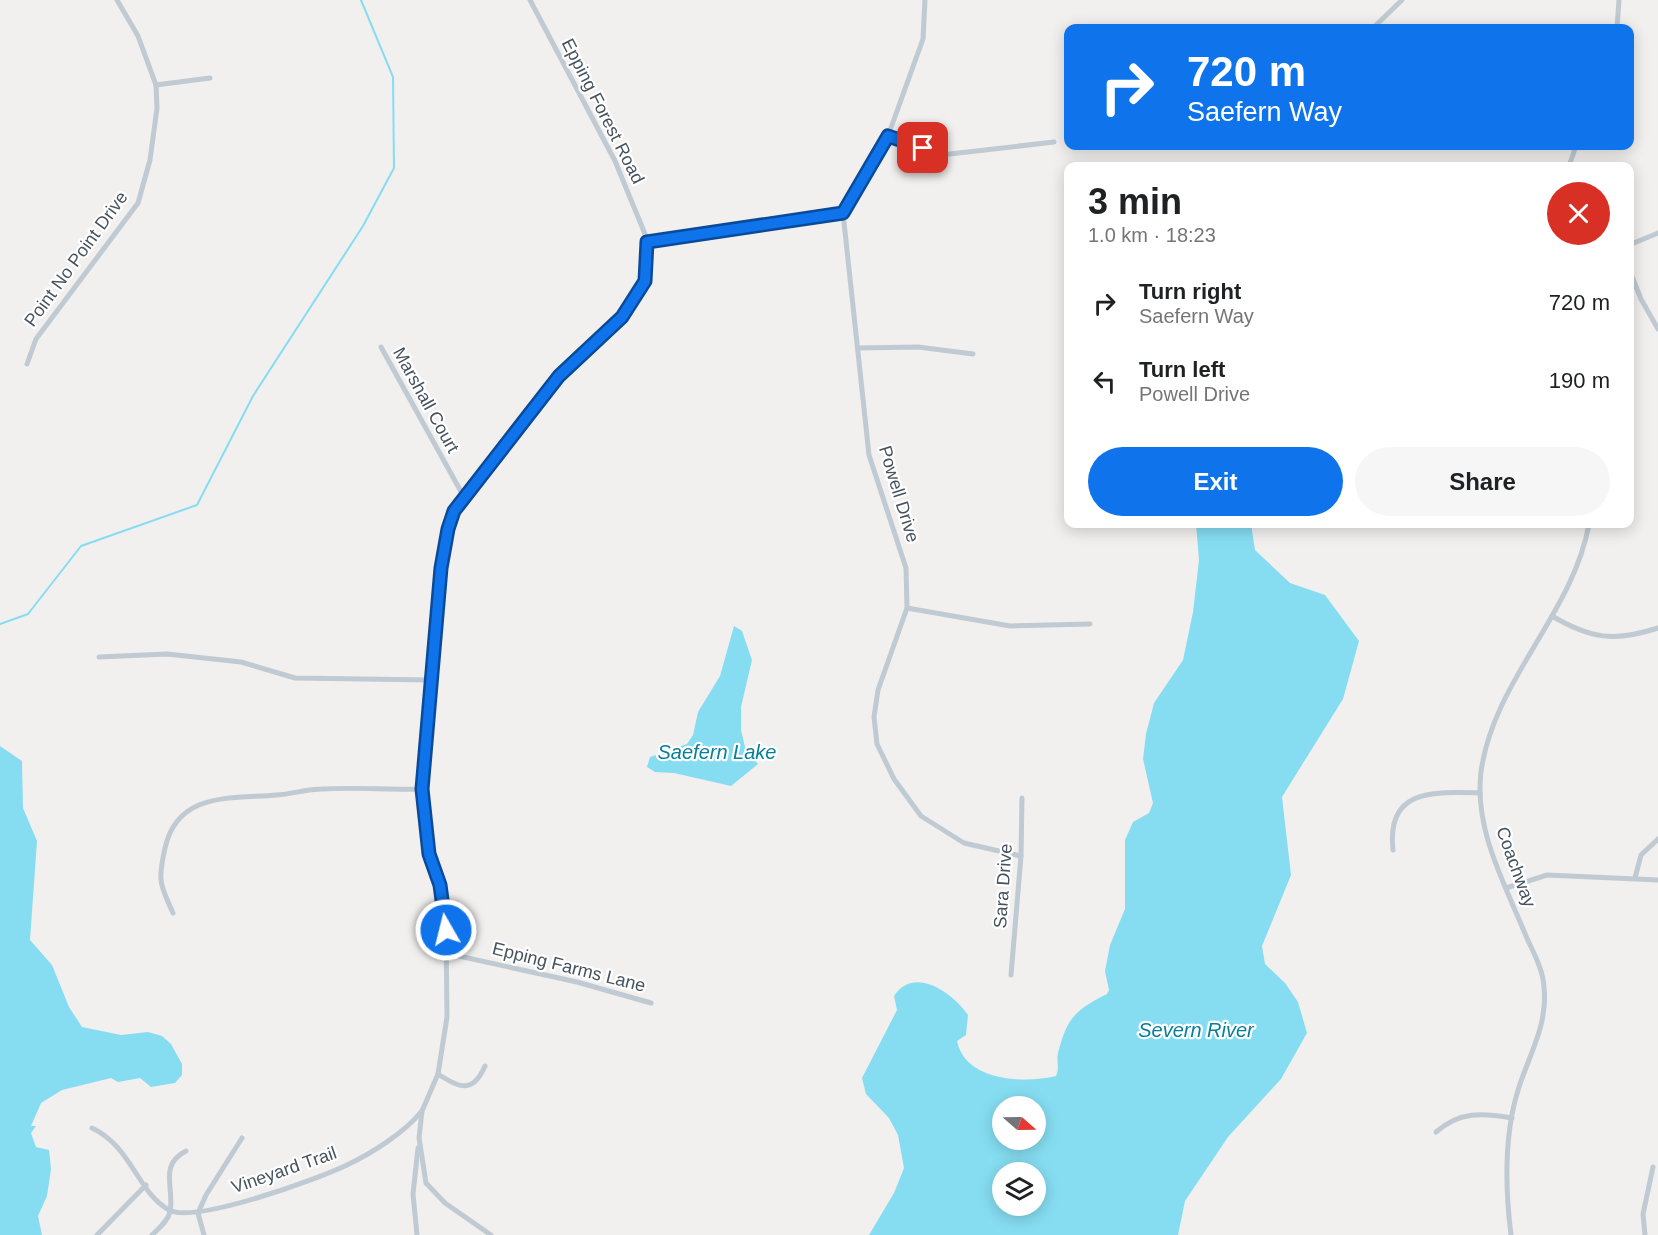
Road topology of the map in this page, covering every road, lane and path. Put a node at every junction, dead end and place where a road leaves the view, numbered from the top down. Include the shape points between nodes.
1 (117, 0) edge
2 (530, 0) edge
3 (925, 0) edge
4 (1402, 0) edge
5 (1618, 0) edge
6 (1377, 24) edge
7 (1617, 24) edge
8 (210, 78) dead end
9 (156, 85) junction
10 (888, 136) junction
11 (1054, 142) dead end
12 (843, 213) junction
13 (1658, 233) edge
14 (647, 242) junction
15 (1634, 243) edge
16 (1634, 282) edge
17 (1658, 329) edge
18 (381, 347) dead end
19 (858, 348) junction
20 (973, 354) dead end
21 (27, 364) dead end
22 (464, 497) junction
23 (1588, 528) edge
24 (907, 609) junction
25 (1552, 616) junction
26 (1090, 624) dead end
27 (1658, 628) edge
28 (99, 657) dead end
29 (430, 680) junction
30 (422, 789) junction
31 (1480, 793) junction
32 (1022, 798) dead end
33 (1658, 839) edge
34 (1393, 850) dead end
35 (1021, 856) junction
36 (1635, 878) junction
37 (1658, 880) edge
38 (1506, 888) junction
39 (173, 913) dead end
40 (445, 953) junction
41 (1011, 975) dead end
42 (651, 1003) dead end
43 (485, 1066) dead end
44 (438, 1074) junction
45 (422, 1111) junction
46 (1512, 1118) junction
47 (92, 1128) dead end
48 (1436, 1132) dead end
49 (242, 1138) dead end
50 (419, 1138) junction
51 (186, 1151) dead end
52 (1653, 1167) dead end
53 (146, 1185) junction
54 (171, 1211) junction
55 (198, 1213) junction
56 (97, 1235) edge
57 (152, 1235) edge
58 (204, 1235) edge
59 (417, 1235) edge
60 (491, 1235) edge
61 (1511, 1235) edge
62 (1645, 1235) edge

1 - 9 street, Point No Point Drive via 138,36
2 - 14 street, Epping Forest Road via 615,160
3 - 10 street via 923,39
4 - 6 street
5 - 7 street
8 - 9 street
9 - 21 street, Point No Point Drive via 154,136 138,203 36,339
10 - 11 street via 941,154
10 - 12 street
12 - 14 street
12 - 19 street, Powell Drive
13 - 15 street
14 - 22 street, Epping Forest Road via 645,281 622,317 559,376
16 - 17 street
18 - 22 street, Marshall Court
19 - 20 street via 918,347
19 - 24 street, Powell Drive via 869,455 906,568
22 - 29 street, Epping Forest Road via 448,529
23 - 25 street, Coachway via 1575,573
24 - 26 street via 1010,626
24 - 35 street, Powell Drive via 878,690 874,717 877,744 894,779 921,816 964,843
25 - 27 street via 1588,634 1607,637
25 - 31 street, Coachway via 1492,727
28 - 29 street via 167,654 241,662 295,678
29 - 30 street, Epping Forest Road
30 - 39 street via 320,789 201,803 178,818 168,837 159,874
30 - 40 street, Epping Forest Road via 429,854 440,885
31 - 34 street via 1433,792 1414,798 1393,821
31 - 38 street, Coachway via 1485,832
32 - 35 street, Sara Drive
33 - 36 street via 1641,855
35 - 41 street, Sara Drive
36 - 37 street
36 - 38 street via 1547,874
38 - 46 street, Coachway via 1539,965 1546,1001 1544,1021
40 - 42 street, Epping Farms Lane
40 - 44 street, Epping Forest Road via 447,1017
43 - 44 street via 479,1079 468,1086 456,1086
44 - 45 street, Epping Forest Road
45 - 50 street
45 - 55 street, Vineyard Trail via 411,1123 348,1164 309,1180
46 - 48 street via 1473,1113 1449,1120
46 - 61 street, Coachway via 1507,1203
47 - 53 street via 119,1147
49 - 55 street
50 - 59 street via 414,1188
50 - 60 street via 426,1183 445,1203
51 - 54 street via 175,1158 170,1168
52 - 62 street via 1643,1215
53 - 54 street
53 - 56 street
54 - 55 street, Vineyard Trail
54 - 57 street
55 - 58 street

